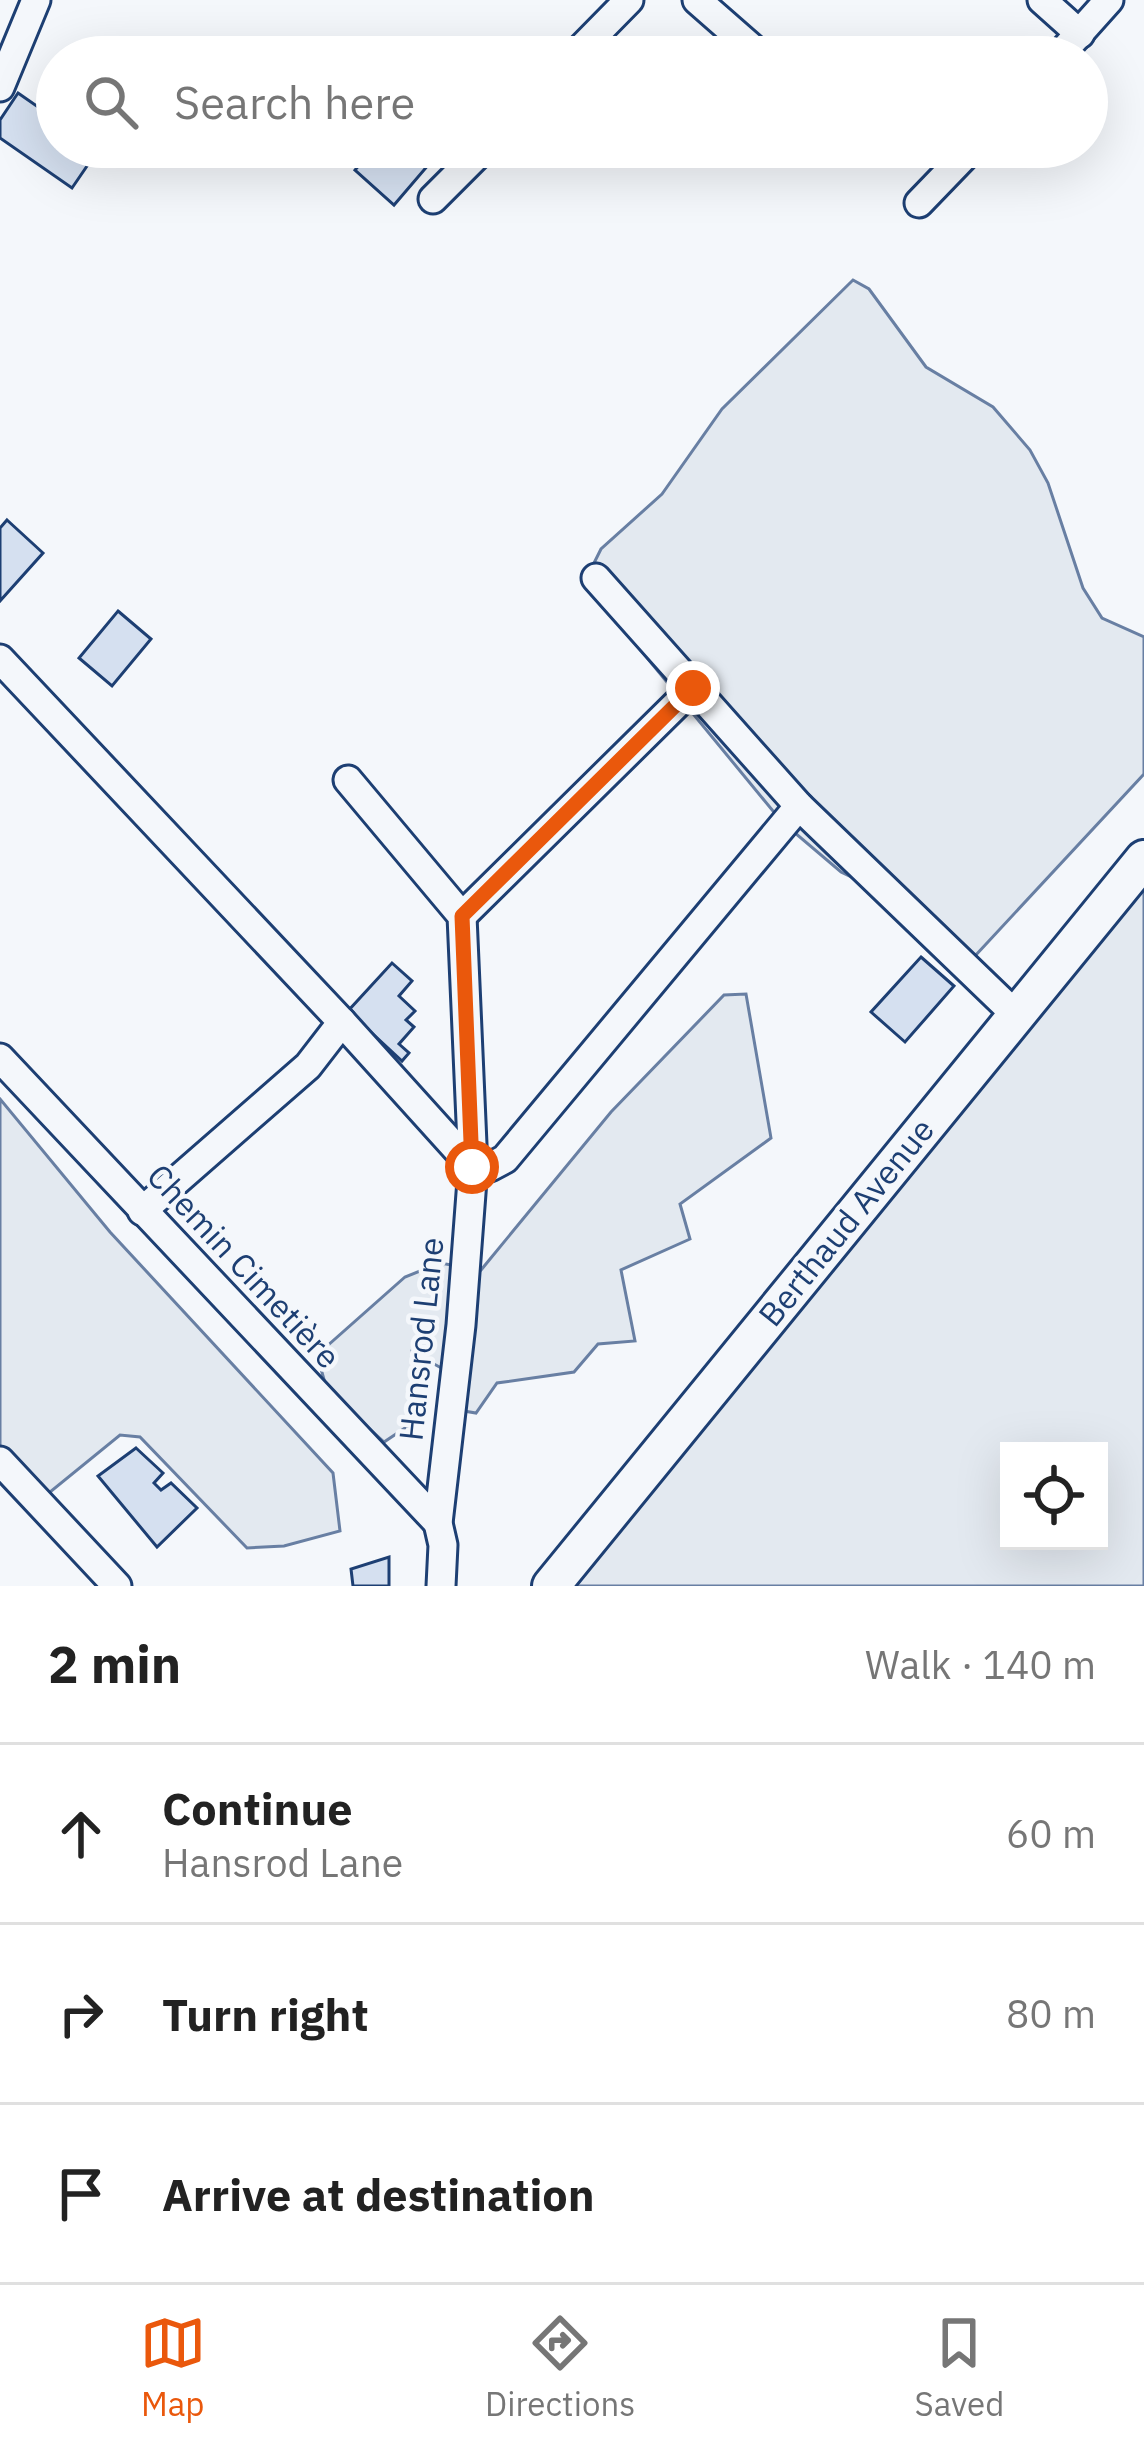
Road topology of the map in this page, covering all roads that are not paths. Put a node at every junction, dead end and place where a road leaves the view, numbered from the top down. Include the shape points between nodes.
1 (36, 0) edge
2 (629, 0) edge
3 (697, 0) edge
4 (1042, 0) edge
5 (1109, 0) edge
6 (1080, 34) joint
7 (594, 36) edge
8 (738, 36) edge
9 (0, 87) edge
10 (464, 168) edge
11 (953, 168) edge
12 (433, 200) dead end
13 (919, 203) dead end
14 (596, 578) dead end
15 (0, 659) edge
16 (693, 688) junction
17 (348, 780) dead end
18 (799, 806) junction
19 (1144, 860) edge
20 (462, 916) junction
21 (1015, 1014) junction
22 (342, 1022) junction
23 (0, 1058) edge
24 (472, 1167) junction
25 (142, 1210) junction
26 (0, 1461) edge
27 (438, 1523) junction
28 (117, 1586) edge
29 (441, 1586) edge
30 (551, 1586) edge

1 - 9 street
2 - 7 street
3 - 8 street
4 - 6 street
5 - 6 street
10 - 12 street
11 - 13 street
14 - 16 street
15 - 22 street
16 - 18 street
16 - 20 street
17 - 20 street
18 - 21 street
18 - 24 street via 506,1160
19 - 21 street, Berthaud Avenue
20 - 24 street, Hansrod Lane
21 - 30 street, Berthaud Avenue
22 - 24 street
22 - 25 street via 308,1066
23 - 25 street, Chemin Cimetière
24 - 27 street, Hansrod Lane
25 - 27 street, Chemin Cimetière
26 - 28 street
27 - 29 street, Hansrod Lane

